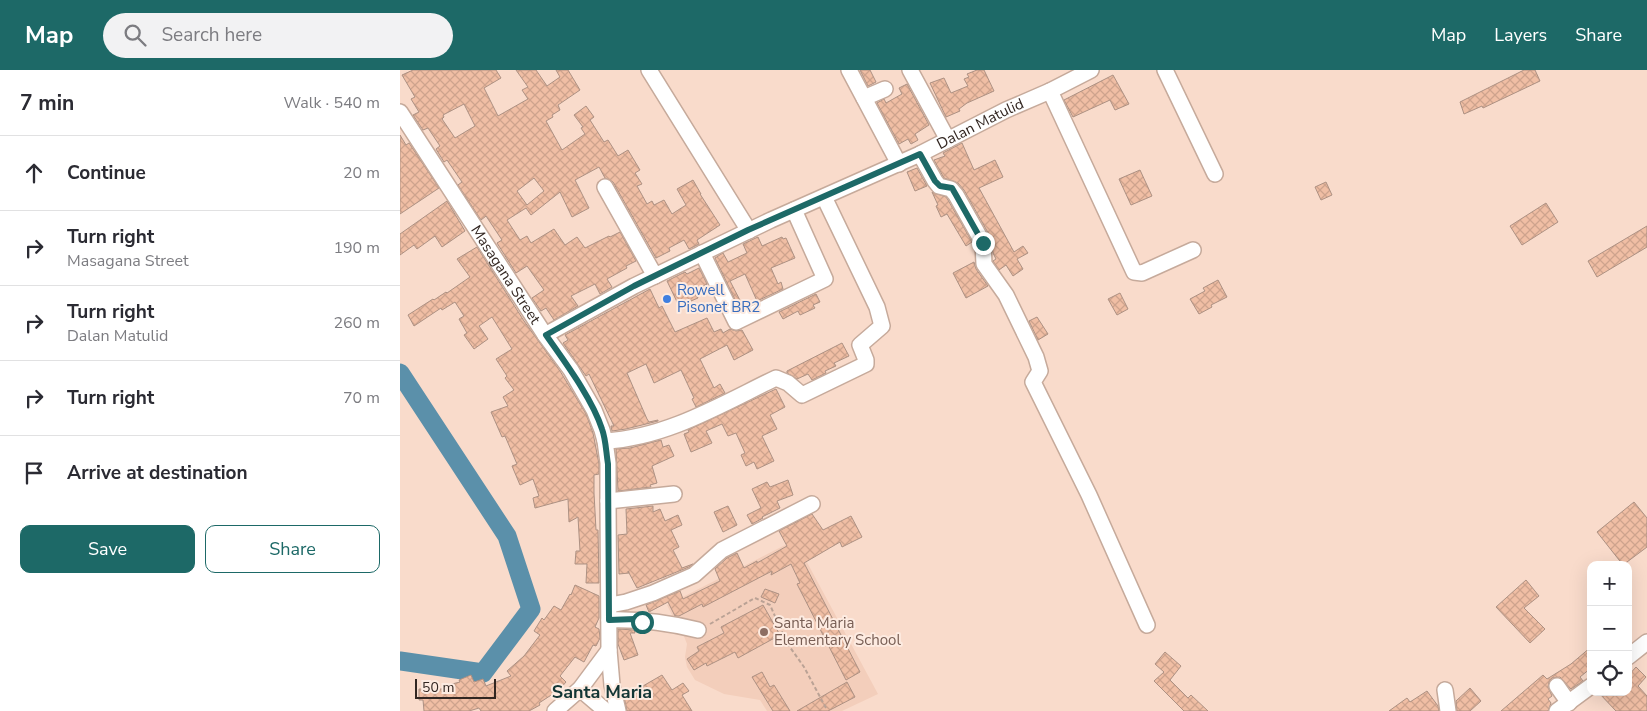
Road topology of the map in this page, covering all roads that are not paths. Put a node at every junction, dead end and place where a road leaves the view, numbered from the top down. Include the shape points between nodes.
1 (649, 70) edge
2 (849, 70) edge
3 (910, 70) edge
4 (1091, 70) edge
5 (1165, 70) edge
6 (885, 89) dead end
7 (1050, 91) junction
8 (864, 98) junction
9 (400, 112) edge
10 (948, 140) junction
11 (920, 154) junction
12 (898, 164) junction
13 (1215, 174) dead end
14 (605, 187) dead end
15 (824, 197) junction
16 (794, 210) junction
17 (748, 230) junction
18 (1193, 250) dead end
19 (702, 253) junction
20 (655, 276) junction
21 (546, 335) junction
22 (605, 441) junction
23 (674, 494) dead end
24 (608, 502) junction
25 (812, 504) dead end
26 (610, 605) junction
27 (609, 620) junction
28 (1147, 625) dead end
29 (698, 630) road end
30 (1647, 642) edge
31 (609, 650) junction
32 (1632, 654) edge
33 (1557, 686) dead end
34 (580, 689) junction
35 (1587, 689) edge
36 (1445, 690) dead end
37 (1563, 707) edge
38 (555, 711) edge
39 (606, 711) edge
40 (618, 711) edge
41 (1448, 711) edge

1 - 17 street
2 - 8 street
3 - 10 street
4 - 7 street, Dalan Matulid
5 - 13 street
6 - 8 street
7 - 10 street, Dalan Matulid
7 - 18 street via 1134,272 1142,273
8 - 12 street
9 - 21 street, Masagana Street
10 - 11 street, Dalan Matulid
11 - 12 street, Dalan Matulid
11 - 28 street via 935,181 940,186 952,188 983,243 984,264 1006,295 1036,357 1040,370 1033,382 1089,495
12 - 15 street, Dalan Matulid
14 - 20 street
15 - 16 street, Dalan Matulid
15 - 22 street via 877,307 882,326 860,345 866,364 802,395 776,378 662,430
16 - 17 street, Dalan Matulid
16 - 19 street via 825,279 736,322
17 - 19 street, Dalan Matulid
19 - 20 street, Dalan Matulid
20 - 21 street, Dalan Matulid
21 - 22 street, Masagana Street via 594,410
22 - 24 street, Masagana Street
23 - 24 street
24 - 26 street, Masagana Street
25 - 26 street via 722,550 694,575 653,593
26 - 27 street, Masagana Street
27 - 29 street via 635,619
27 - 31 street, Masagana Street
30 - 32 street
31 - 34 street
31 - 40 street, Masagana Street
33 - 37 street
34 - 38 street
34 - 39 street
35 - 37 street
36 - 41 street

